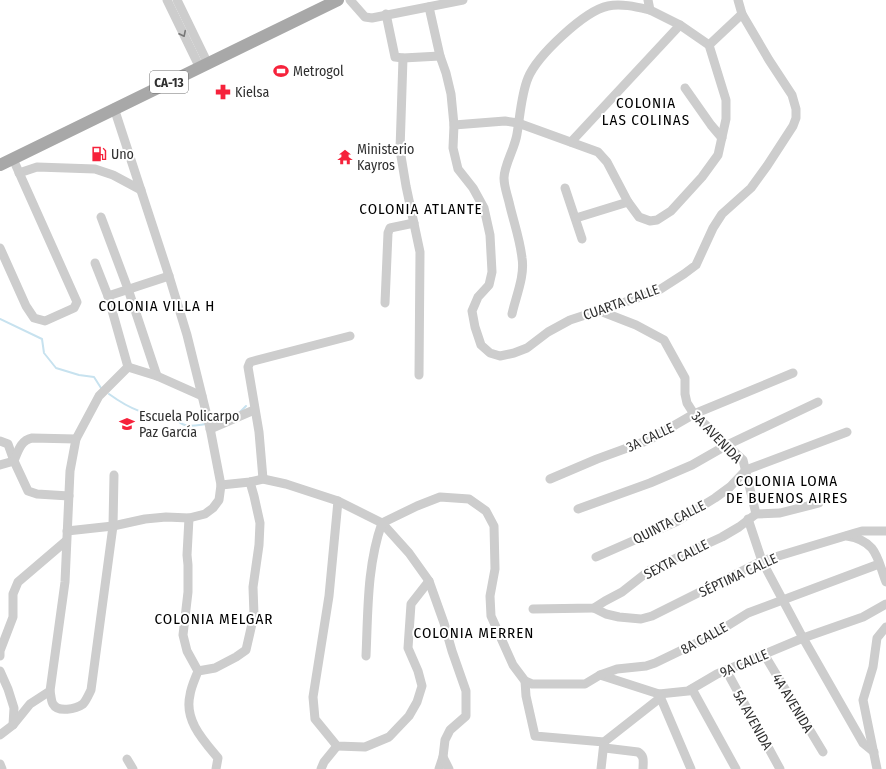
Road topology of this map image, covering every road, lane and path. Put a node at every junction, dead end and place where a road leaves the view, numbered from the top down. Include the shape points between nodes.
1 (167, 0) edge
2 (177, 0) edge
3 (338, 0) edge
4 (350, 0) edge
5 (463, 0) edge
6 (648, 0) edge
7 (738, 0) edge
8 (318, 4) edge
9 (429, 7) junction
10 (650, 10) junction
11 (386, 14) junction
12 (742, 14) junction
13 (680, 25) junction
14 (709, 45) junction
15 (440, 56) junction
16 (403, 58) junction
17 (204, 66) junction
18 (685, 88) dead end
19 (114, 108) junction
20 (518, 123) junction
21 (454, 125) junction
22 (722, 138) junction
23 (571, 142) junction
24 (13, 159) junction
25 (0, 165) edge
26 (19, 173) junction
27 (565, 188) dead end
28 (141, 190) junction
29 (628, 202) junction
30 (101, 217) dead end
31 (576, 218) junction
32 (414, 223) junction
33 (582, 239) dead end
34 (0, 248) edge
35 (95, 263) dead end
36 (170, 276) junction
37 (128, 289) junction
38 (108, 296) junction
39 (385, 304) dead end
40 (600, 311) junction
41 (512, 314) dead end
42 (350, 336) dead end
43 (128, 367) junction
44 (793, 373) dead end
45 (419, 375) dead end
46 (157, 376) junction
47 (202, 396) junction
48 (818, 402) dead end
49 (254, 410) junction
50 (694, 414) junction
51 (209, 425) junction
52 (846, 432) dead end
53 (76, 439) junction
54 (0, 441) edge
55 (726, 445) junction
56 (14, 461) junction
57 (0, 466) edge
58 (746, 470) junction
59 (114, 475) dead end
60 (263, 479) junction
61 (550, 479) dead end
62 (250, 482) junction
63 (221, 485) junction
64 (69, 496) junction
65 (338, 501) junction
66 (820, 503) dead end
67 (578, 509) dead end
68 (752, 517) junction
69 (188, 518) junction
70 (382, 523) junction
71 (113, 526) junction
72 (67, 531) junction
73 (886, 531) edge
74 (844, 536) junction
75 (66, 541) junction
76 (596, 557) dead end
77 (762, 561) junction
78 (880, 564) junction
79 (429, 581) junction
80 (886, 582) edge
81 (782, 599) junction
82 (886, 604) edge
83 (594, 608) junction
84 (533, 609) dead end
85 (886, 627) edge
86 (803, 638) junction
87 (764, 654) junction
88 (0, 656) edge
89 (366, 656) dead end
90 (726, 670) junction
91 (0, 671) edge
92 (198, 671) junction
93 (600, 675) junction
94 (525, 681) junction
95 (692, 689) junction
96 (50, 691) junction
97 (660, 696) junction
98 (13, 725) junction
99 (0, 735) edge
100 (605, 745) junction
101 (338, 746) junction
102 (823, 752) dead end
103 (874, 752) junction
104 (443, 757) junction
105 (127, 759) dead end
106 (0, 764) edge
107 (2, 769) edge
108 (133, 769) edge
109 (216, 769) edge
110 (321, 769) edge
111 (439, 769) edge
112 (449, 769) edge
113 (601, 769) edge
114 (643, 769) edge
115 (691, 769) edge
116 (736, 769) edge
117 (780, 769) edge
118 (877, 769) edge

1 -> 17 street
2 - 17 street
3 - 8 main road, CA-13
4 - 11 street via 365,17
5 - 9 street
6 - 10 street
7 - 12 street
8 - 17 main road, CA-13
9 - 11 street
9 - 15 street
10 - 13 street
10 - 20 street via 608,6 592,13 569,30 548,49 534,67 528,79
11 - 16 street via 394,55
12 - 14 street
12 - 40 street, CUARTA CALLE via 792,95 796,108 793,126 751,188 722,214 696,265 656,292
13 - 14 street
13 - 23 street
14 - 22 street via 726,100
15 - 16 street
15 - 21 street via 448,80
16 - 32 street via 400,150
17 - 19 main road, CA-13
18 - 22 street
19 - 24 main road, CA-13
19 - 28 street
20 - 21 street via 505,121
20 - 23 street
20 - 41 street via 517,135 504,177 522,258 522,274
21 - 40 street, CUARTA CALLE via 453,148 458,169 484,208 490,235 492,272 489,285 478,297 472,311 481,345 490,354 500,356 514,353 527,348 570,320
22 - 29 street via 718,155 671,211 657,220 650,221 639,217
23 - 29 street via 598,152 607,162
24 - 25 main road, CA-13
24 - 26 street
26 - 28 street via 38,167 95,169 113,175
26 - 34 street via 77,302 74,308 45,321 34,318
27 - 31 street
28 - 36 street
29 - 31 street
30 - 37 street
31 - 33 street
32 - 39 street via 390,228 388,233
32 - 45 street via 420,252
35 - 38 street
36 - 37 street
36 - 47 street
37 - 38 street
37 - 46 street
38 - 43 street
40 - 50 street, 3A AVENIDA via 636,325 664,340 685,378 687,403
42 - 49 street via 250,362 248,367
43 - 46 street
43 - 53 street via 100,396
44 - 50 street, 3A CALLE
46 - 47 street
47 - 51 street
48 - 55 street
49 - 51 street
49 - 60 street via 259,432
50 - 55 street, 3A AVENIDA
50 - 61 street, 3A CALLE via 648,440
51 - 63 street
52 - 58 street, QUINTA CALLE
53 - 56 street via 26,439 22,442
53 - 64 street via 70,471
54 - 56 street via 8,444
55 - 58 street, 3A AVENIDA via 743,460
55 - 67 street via 692,465
56 - 57 street
56 - 64 street via 28,491
58 - 68 street, 3A AVENIDA
58 - 76 street, QUINTA CALLE via 720,495 676,522
59 - 71 street
60 - 62 street
60 - 65 street
62 - 63 street
62 - 92 street via 260,523 253,587 254,615 246,650 215,668
63 - 69 street via 219,500 213,508 205,514
64 - 72 street
65 - 70 street
65 - 101 street via 329,596 313,696 315,719
66 - 68 street
68 - 77 street, 3A AVENIDA
68 - 83 street, SEXTA CALLE via 722,537 650,570 622,592
69 - 71 street via 145,519
69 - 92 street via 188,592 184,636 186,651
70 - 79 street via 410,553
70 - 89 street via 372,564
70 - 94 street via 440,497 470,499 486,511 494,526 494,569 490,596 492,616 512,665
71 - 72 street
71 - 96 street via 91,690 83,704 67,709 58,708 53,704
72 - 75 street
73 - 74 street, SÉPTIMA CALLE via 862,531
74 - 77 street, SÉPTIMA CALLE
74 - 78 street via 866,542 877,554
75 - 88 street via 18,582 13,594 13,617
75 - 96 street via 65,582
77 - 81 street, 3A AVENIDA
77 - 83 street, SÉPTIMA CALLE via 652,616 624,618
78 - 80 street
78 - 81 street, 8A CALLE
79 - 101 street via 411,604 408,648 422,686 417,702 409,716 389,737 366,747
79 - 104 street via 466,691 466,716 450,730 445,740
81 - 86 street, 3A AVENIDA
81 - 93 street, 8A CALLE via 748,613 712,636 655,663 617,669
82 - 86 street, 9A CALLE via 863,617
83 - 84 street
85 - 103 street via 877,638 873,667 863,700
86 - 87 street, 9A CALLE
86 - 103 street, 3A AVENIDA via 863,743
87 - 90 street, 9A CALLE
87 - 102 street, 4A AVENIDA
90 - 95 street, 9A CALLE
90 - 117 street, 5A AVENIDA
91 - 98 street via 14,708
92 - 109 street via 189,696 190,715 197,732 218,758
93 - 94 street, 8A CALLE via 585,684 532,684
93 - 97 street, 9A CALLE
94 - 100 street via 535,736
95 - 97 street, 9A CALLE
95 - 116 street
96 - 98 street via 30,704
97 - 100 street
97 - 115 street
98 - 99 street
100 - 113 street
100 - 114 street via 638,752 644,759
101 - 110 street
103 - 118 street
104 - 111 street
104 - 112 street
105 - 108 street
106 - 107 street

